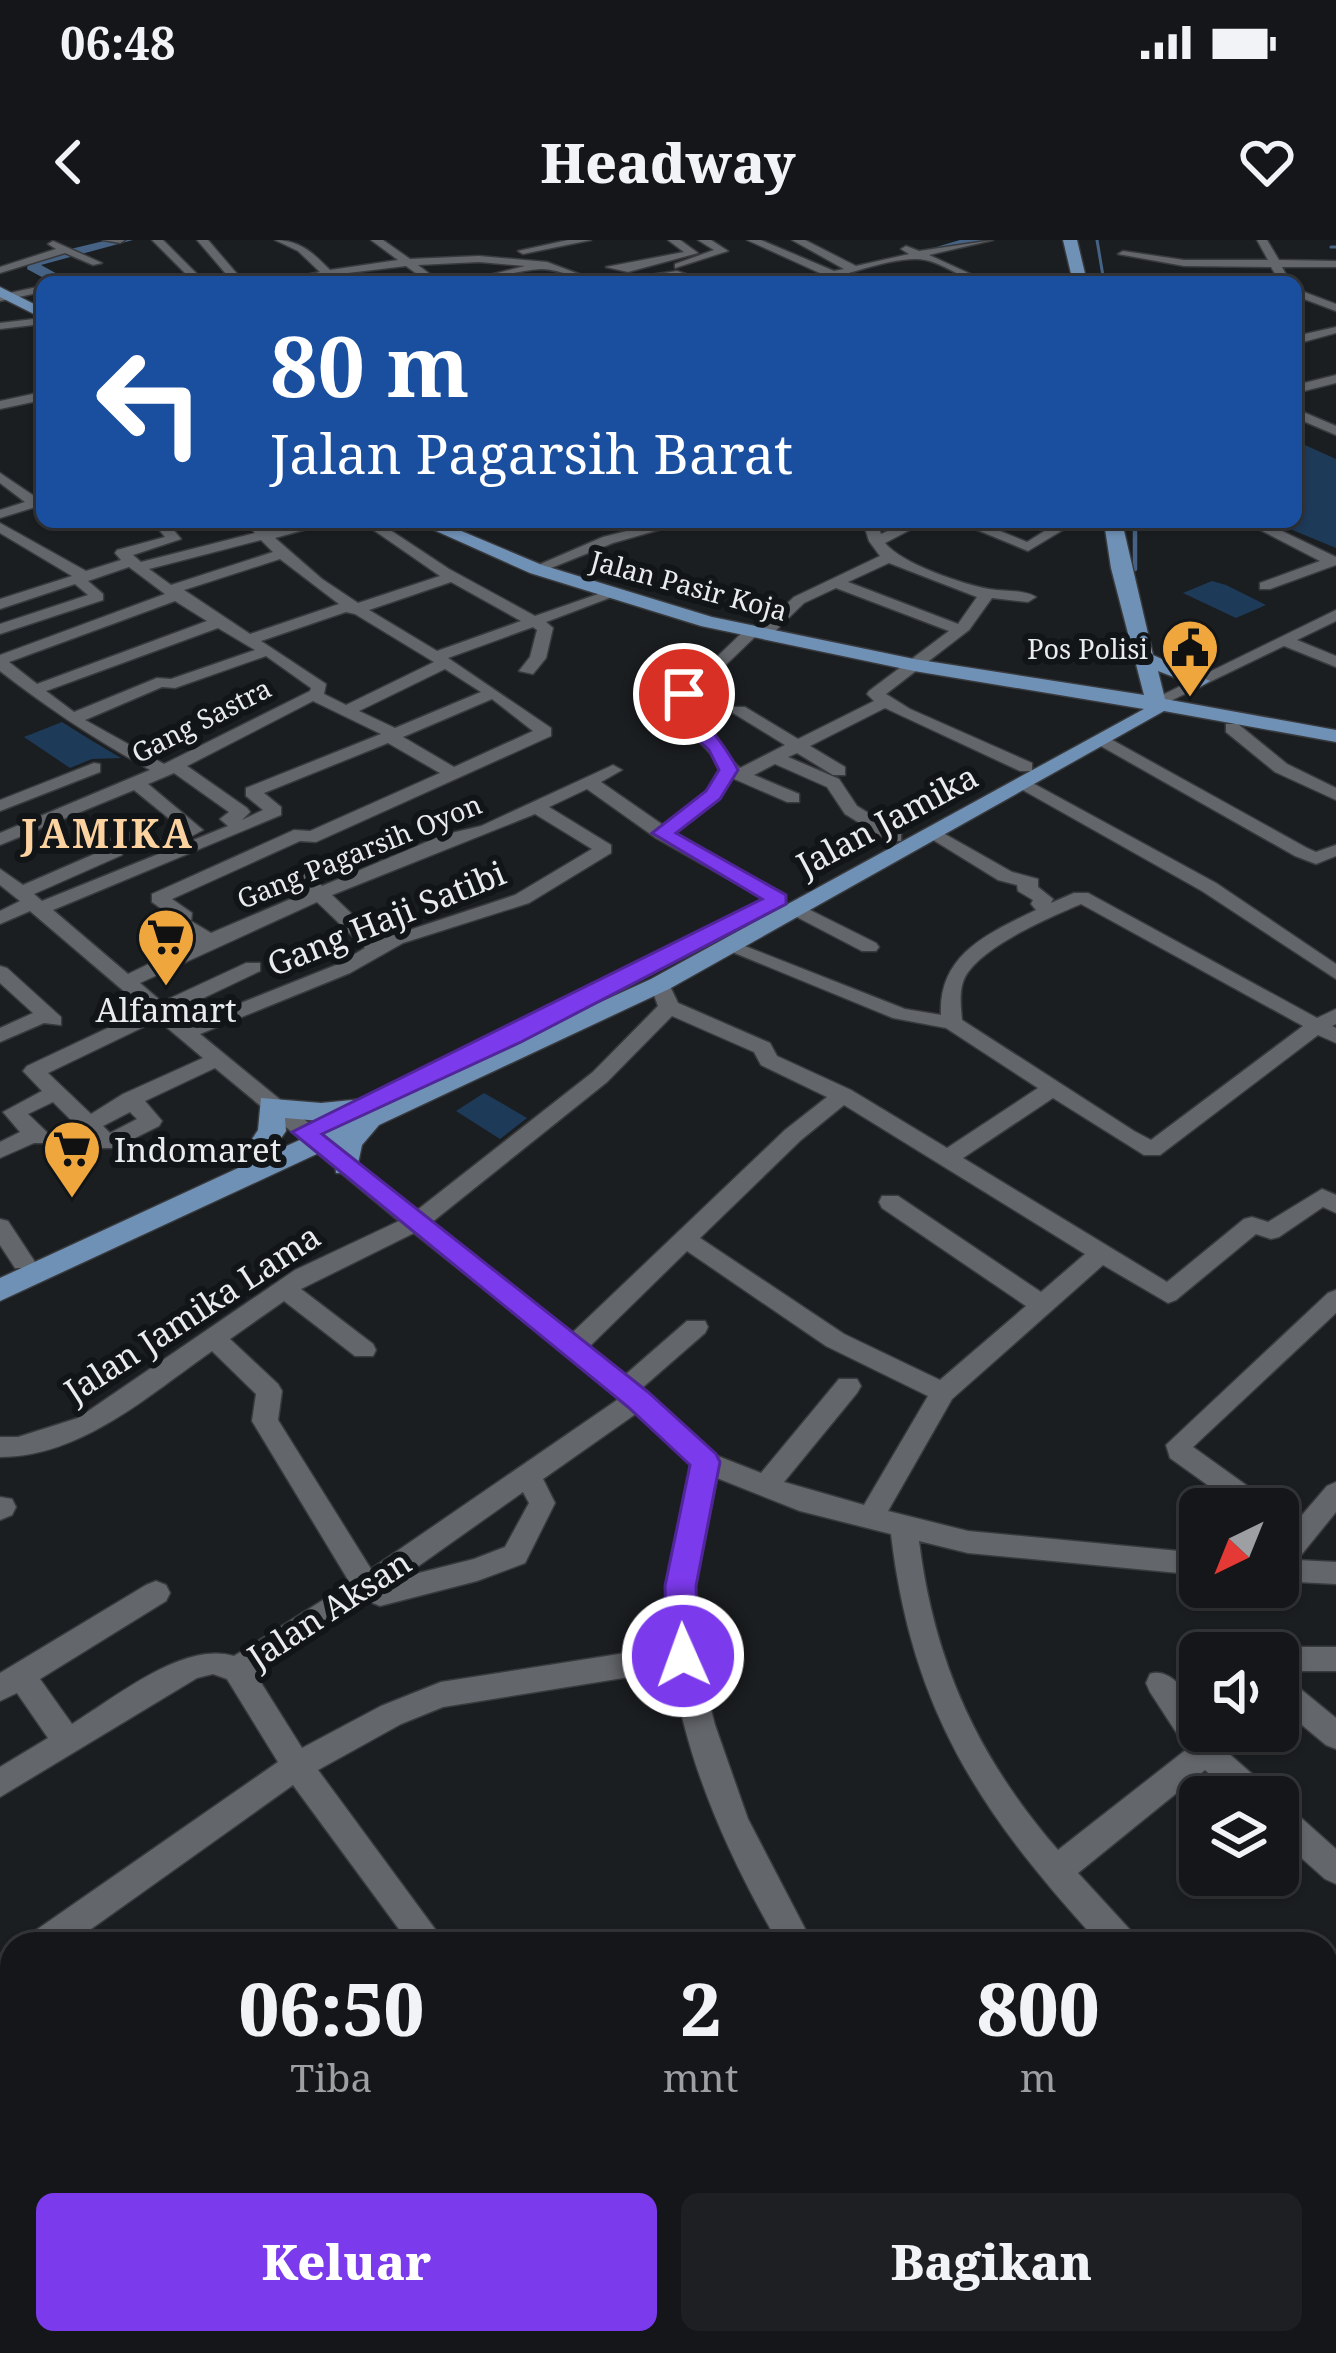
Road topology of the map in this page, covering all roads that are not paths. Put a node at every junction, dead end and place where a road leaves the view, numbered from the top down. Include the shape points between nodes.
1 (46, 240) edge
2 (91, 240) edge
3 (108, 240) edge
4 (120, 240) edge
5 (158, 240) edge
6 (202, 240) edge
7 (280, 240) edge
8 (528, 240) edge
9 (586, 240) edge
10 (673, 240) edge
11 (752, 240) edge
12 (797, 240) edge
13 (881, 240) edge
14 (988, 240) edge
15 (1058, 240) edge
16 (1071, 240) edge
17 (1088, 240) edge
18 (1262, 242) edge
19 (383, 244) edge
20 (414, 244) dead end
21 (707, 244) edge
22 (1286, 247) dead end
23 (544, 248) junction
24 (65, 250) junction
25 (915, 250) edge
26 (508, 254) junction
27 (1123, 254) dead end
28 (341, 258) dead end
29 (407, 259) junction
30 (656, 261) junction
31 (97, 263) dead end
32 (555, 263) junction
33 (379, 264) junction
34 (1275, 265) junction
35 (611, 267) dead end
36 (1336, 267) edge
37 (350, 269) junction
38 (0, 270) edge
39 (855, 270) junction
40 (675, 271) junction
41 (834, 274) junction
42 (321, 275) junction
43 (194, 276) edge
44 (234, 276) edge
45 (316, 276) edge
46 (358, 276) edge
47 (392, 276) edge
48 (427, 276) edge
49 (495, 276) edge
50 (582, 276) edge
51 (646, 276) edge
52 (689, 276) edge
53 (826, 276) edge
54 (970, 276) edge
55 (1079, 276) edge
56 (1097, 276) edge
57 (1281, 276) edge
58 (1336, 287) edge
59 (1302, 289) edge
60 (36, 290) edge
61 (1302, 292) edge
62 (5, 295) edge
63 (1334, 306) edge
64 (36, 314) edge
65 (36, 319) edge
66 (0, 326) edge
67 (1336, 329) edge
68 (1302, 338) edge
69 (1336, 379) edge
70 (1302, 388) edge
71 (36, 397) edge
72 (0, 405) edge
73 (1302, 416) edge
74 (1336, 431) edge
75 (4, 484) edge
76 (36, 501) edge
77 (36, 503) edge
78 (1, 514) edge
79 (165, 528) edge
80 (378, 528) edge
81 (445, 528) edge
82 (644, 528) edge
83 (873, 528) edge
84 (905, 528) edge
85 (980, 528) edge
86 (1059, 528) edge
87 (1099, 528) edge
88 (1114, 528) edge
89 (1264, 528) edge
90 (260, 531) edge
91 (878, 541) junction
92 (282, 554) junction
93 (891, 556) junction
94 (1332, 561) edge
95 (134, 564) junction
96 (536, 569) junction
97 (452, 577) junction
98 (82, 578) junction
99 (834, 582) junction
100 (1265, 586) dead end
101 (175, 592) junction
102 (985, 592) junction
103 (608, 595) junction
104 (1028, 597) dead end
105 (0, 604) edge
106 (351, 608) junction
107 (1334, 618) edge
108 (220, 622) junction
109 (534, 622) junction
110 (0, 629) edge
111 (961, 630) junction
112 (758, 633) junction
113 (251, 639) junction
114 (1286, 641) junction
115 (269, 650) junction
116 (440, 660) junction
117 (0, 662) edge
118 (1336, 662) edge
119 (914, 665) junction
120 (527, 670) dead end
121 (1195, 683) junction
122 (34, 690) junction
123 (1143, 693) junction
124 (316, 694) junction
125 (490, 694) junction
126 (1086, 696) junction
127 (884, 702) junction
128 (350, 709) junction
129 (739, 710) dead end
130 (72, 719) junction
131 (1220, 722) junction
132 (392, 735) junction
133 (1105, 735) junction
134 (1336, 736) edge
135 (795, 746) junction
136 (1336, 747) edge
137 (772, 757) junction
138 (94, 768) dead end
139 (170, 768) junction
140 (613, 770) dead end
141 (839, 771) dead end
142 (735, 772) junction
143 (452, 773) junction
144 (1027, 776) junction
145 (589, 782) junction
146 (136, 783) junction
147 (1336, 795) edge
148 (793, 798) dead end
149 (0, 806) edge
150 (536, 807) junction
151 (241, 827) junction
152 (662, 833) junction
153 (936, 834) junction
154 (895, 837) junction
155 (0, 840) edge
156 (150, 843) junction
157 (267, 848) junction
158 (1336, 850) edge
159 (0, 874) edge
160 (299, 874) dead end
161 (321, 896) junction
162 (30, 902) junction
163 (788, 904) junction
164 (1052, 912) junction
165 (0, 918) edge
166 (210, 941) junction
167 (730, 947) junction
168 (869, 947) dead end
169 (377, 949) junction
170 (253, 967) dead end
171 (1336, 973) edge
172 (2, 976) edge
173 (125, 983) junction
174 (665, 995) junction
175 (160, 1012) junction
176 (952, 1023) junction
177 (1330, 1026) edge
178 (185, 1032) junction
179 (0, 1036) edge
180 (218, 1059) junction
181 (1051, 1089) junction
182 (56, 1093) junction
183 (842, 1095) junction
184 (274, 1107) junction
185 (370, 1110) junction
186 (0, 1151) edge
187 (327, 1151) junction
188 (948, 1158) junction
189 (265, 1160) junction
190 (890, 1202) dead end
191 (1336, 1205) edge
192 (417, 1222) junction
193 (0, 1227) edge
194 (684, 1238) junction
195 (1100, 1255) junction
196 (11, 1267) edge
197 (284, 1288) junction
198 (0, 1290) edge
199 (1336, 1299) edge
200 (1042, 1305) junction
201 (696, 1327) dead end
202 (211, 1336) junction
203 (573, 1347) junction
204 (364, 1350) dead end
205 (848, 1386) dead end
206 (943, 1392) junction
207 (632, 1394) junction
208 (0, 1447) edge
209 (706, 1462) junction
210 (528, 1477) junction
211 (764, 1488) junction
212 (1231, 1488) edge
213 (1336, 1493) edge
214 (870, 1518) junction
215 (904, 1528) junction
216 (1299, 1540) edge
217 (1179, 1561) edge
218 (1299, 1569) edge
219 (1336, 1573) edge
220 (367, 1587) junction
221 (155, 1593) dead end
222 (683, 1656) junction
223 (1336, 1659) edge
224 (1299, 1660) edge
225 (237, 1669) junction
226 (11, 1682) edge
227 (1160, 1682) dead end
228 (1299, 1708) edge
229 (1179, 1711) edge
230 (1336, 1736) edge
231 (68, 1742) junction
232 (1204, 1752) edge
233 (1206, 1752) edge
234 (298, 1768) junction
235 (1233, 1776) edge
236 (0, 1784) edge
237 (1299, 1836) edge
238 (1336, 1869) edge
239 (1054, 1873) junction
240 (60, 1932) edge
241 (421, 1932) edge
242 (791, 1932) edge
243 (1111, 1932) edge

1 - 24 street
2 - 24 street
3 - 4 street
5 - 43 street
6 - 44 street
7 - 42 street via 302,249
8 - 23 street
9 - 23 street
10 - 30 street via 693,253
11 - 41 street
12 - 39 street
13 - 25 street
14 - 25 street
15 - 16 street
16 - 55 main road
17 - 56 main road
18 - 22 street
18 - 34 street
19 - 20 street
19 - 29 street
19 - 33 street via 362,247
21 - 40 street via 723,251
23 - 26 street
24 - 31 street
24 - 38 street
25 - 39 street
25 - 54 street
26 - 29 street
26 - 32 street
27 - 34 street
28 - 37 street
29 - 33 street
29 - 48 street
30 - 35 street
30 - 40 street
32 - 49 street
32 - 50 street
33 - 37 street
33 - 47 street
34 - 36 street
34 - 57 street
37 - 42 street
37 - 46 street
39 - 41 street
40 - 51 street
40 - 52 street
41 - 53 street
42 - 45 street
58 - 59 street
60 - 62 street
61 - 63 street
62 - 64 main road
65 - 66 street
67 - 68 street
69 - 70 street
71 - 72 street
73 - 74 street
75 - 76 street
77 - 78 street
78 - 98 street via 9,522 0,527
79 - 95 street via 175,539 122,553
80 - 97 street
81 - 96 main road, Jalan Pasir Koja
82 - 96 street
83 - 91 street
84 - 91 street
85 - 86 street via 1028,547
87 - 123 main road via 1110,597
88 - 123 main road
89 - 94 street
90 - 92 street
90 - 95 street
91 - 93 street
92 - 101 street
92 - 106 street
93 - 99 street
93 - 102 street via 909,570
94 - 100 street
95 - 98 street
95 - 101 street
96 - 103 main road, Jalan Pasir Koja
97 - 106 street
97 - 109 street
98 - 105 street
98 - 110 street via 98,597
99 - 111 street
99 - 112 street
101 - 108 street
101 - 117 street
102 - 104 street
102 - 111 street
103 - 109 street
103 - 112 main road, Jalan Pasir Koja
106 - 113 street
106 - 116 street
107 - 114 street
108 - 113 street
108 - 122 street
109 - 116 street
109 - 120 street via 546,630
111 - 119 street
112 - 119 main road, Jalan Pasir Koja
112 - 142 street via 681,699 695,729
113 - 115 street
114 - 118 street
114 - 121 street
115 - 124 street via 320,687
115 - 130 street
116 - 125 street
116 - 128 street
117 - 122 street
119 - 126 main road, Jalan Pasir Koja
119 - 127 street via 877,689
121 - 123 main road
121 - 123 street
121 - 131 main road via 1198,701
122 - 130 street
123 - 126 main road, Jalan Pasir Koja
123 - 126 main road
123 - 131 main road
123 - 133 main road, Jalan Jamika
124 - 128 street, Gang Sastra
124 - 139 street, Gang Sastra
125 - 132 street
125 - 143 street via 545,734
126 - 133 main road
127 - 135 street
127 - 144 street
128 - 132 street, Gang Sastra
129 - 135 street
130 - 139 street
131 - 133 main road
131 - 134 main road
131 - 136 main road
131 - 147 street via 1281,768
132 - 143 street, Gang Sastra
132 - 151 street via 252,792 275,810
133 - 144 main road, Jalan Jamika
133 - 158 street via 1316,859
135 - 137 street
135 - 141 street
137 - 142 street
137 - 154 street via 833,783 851,809
138 - 149 street
139 - 146 street, Gang Sastra
139 - 151 street via 241,812 229,819
140 - 145 street, Gang Pagarsih Oyon
142 - 148 street
142 - 152 street
143 - 157 street via 310,838 300,834
144 - 153 main road, Jalan Jamika
144 - 154 main road, Jalan Jamika
144 - 171 street
145 - 150 street, Gang Pagarsih Oyon
145 - 152 street
146 - 155 street, Gang Sastra
146 - 156 street via 194,831
150 - 161 street, Gang Pagarsih Oyon
150 - 169 street, Gang Haji Satibi via 604,849 513,902
151 - 156 street via 190,853
151 - 157 street
152 - 163 street
153 - 163 main road, Jalan Jamika
153 - 164 street via 1031,883 1025,887
154 - 163 main road, Jalan Jamika
156 - 162 street
156 - 162 street via 112,844 116,851
157 - 166 street via 159,898
159 - 162 street
160 - 161 street
161 - 166 street, Gang Pagarsih Oyon
161 - 169 street
162 - 165 street
162 - 173 street
163 - 167 main road, Jalan Jamika
163 - 168 street
163 - 185 main road, Jalan Jamika
164 - 176 street via 958,971
164 - 177 street via 1082,897
166 - 173 street, Gang Pagarsih Oyon
167 - 174 main road, Jalan Jamika
167 - 176 street via 901,1014
169 - 178 street, Gang Haji Satibi
170 - 175 street
172 - 179 street via 51,1017
173 - 175 street
174 - 183 street
174 - 185 main road, Jalan Jamika
174 - 192 street, Jalan Jamika Lama via 600,1077
175 - 178 street
175 - 182 street via 36,1068
176 - 181 street
177 - 181 street via 1155,1150
178 - 180 street
180 - 182 street via 87,1125
180 - 184 street
181 - 188 street
182 - 186 street via 14,1112 39,1136
183 - 188 street
183 - 194 street
184 - 185 main road
184 - 187 street
184 - 189 main road
185 - 187 main road, Jalan Jamika
185 - 187 main road via 348,1143
187 - 189 main road, Jalan Jamika
187 - 192 street
188 - 195 street
189 - 196 main road, Jalan Jamika
189 - 198 main road, Jalan Jamika
190 - 200 street
191 - 195 street via 1322,1197 1271,1231 1252,1225 1168,1294
192 - 197 street, Jalan Jamika Lama
192 - 203 street
193 - 196 street
194 - 203 street
194 - 206 street via 835,1340
195 - 200 street
197 - 202 street, Jalan Jamika Lama
197 - 204 street
199 - 212 street via 1179,1445
200 - 206 street
201 - 207 street, Jalan Aksan
202 - 208 street, Jalan Jamika Lama via 86,1425
202 - 220 street via 269,1391 265,1421
203 - 207 street
205 - 211 street
206 - 214 street
207 - 209 street
207 - 210 street, Jalan Aksan
209 - 211 street
209 - 222 street via 681,1586
210 - 220 street, Jalan Aksan
210 - 220 street via 542,1503 514,1555 402,1592
211 - 214 street
213 - 216 street
214 - 215 street
215 - 217 street via 1019,1550
215 - 239 street via 915,1621 951,1720 978,1771
218 - 219 street
220 - 225 street, Jalan Aksan
221 - 226 street
222 - 234 street via 441,1694
222 - 242 street via 727,1807
223 - 224 street
225 - 231 street via 213,1662 190,1668
225 - 234 street, Jalan Aksan
226 - 231 street
227 - 229 street
228 - 230 street
231 - 236 street
232 - 239 street
233 - 235 street
234 - 240 street
234 - 241 street, Jalan Aksan
237 - 238 street
239 - 243 street

